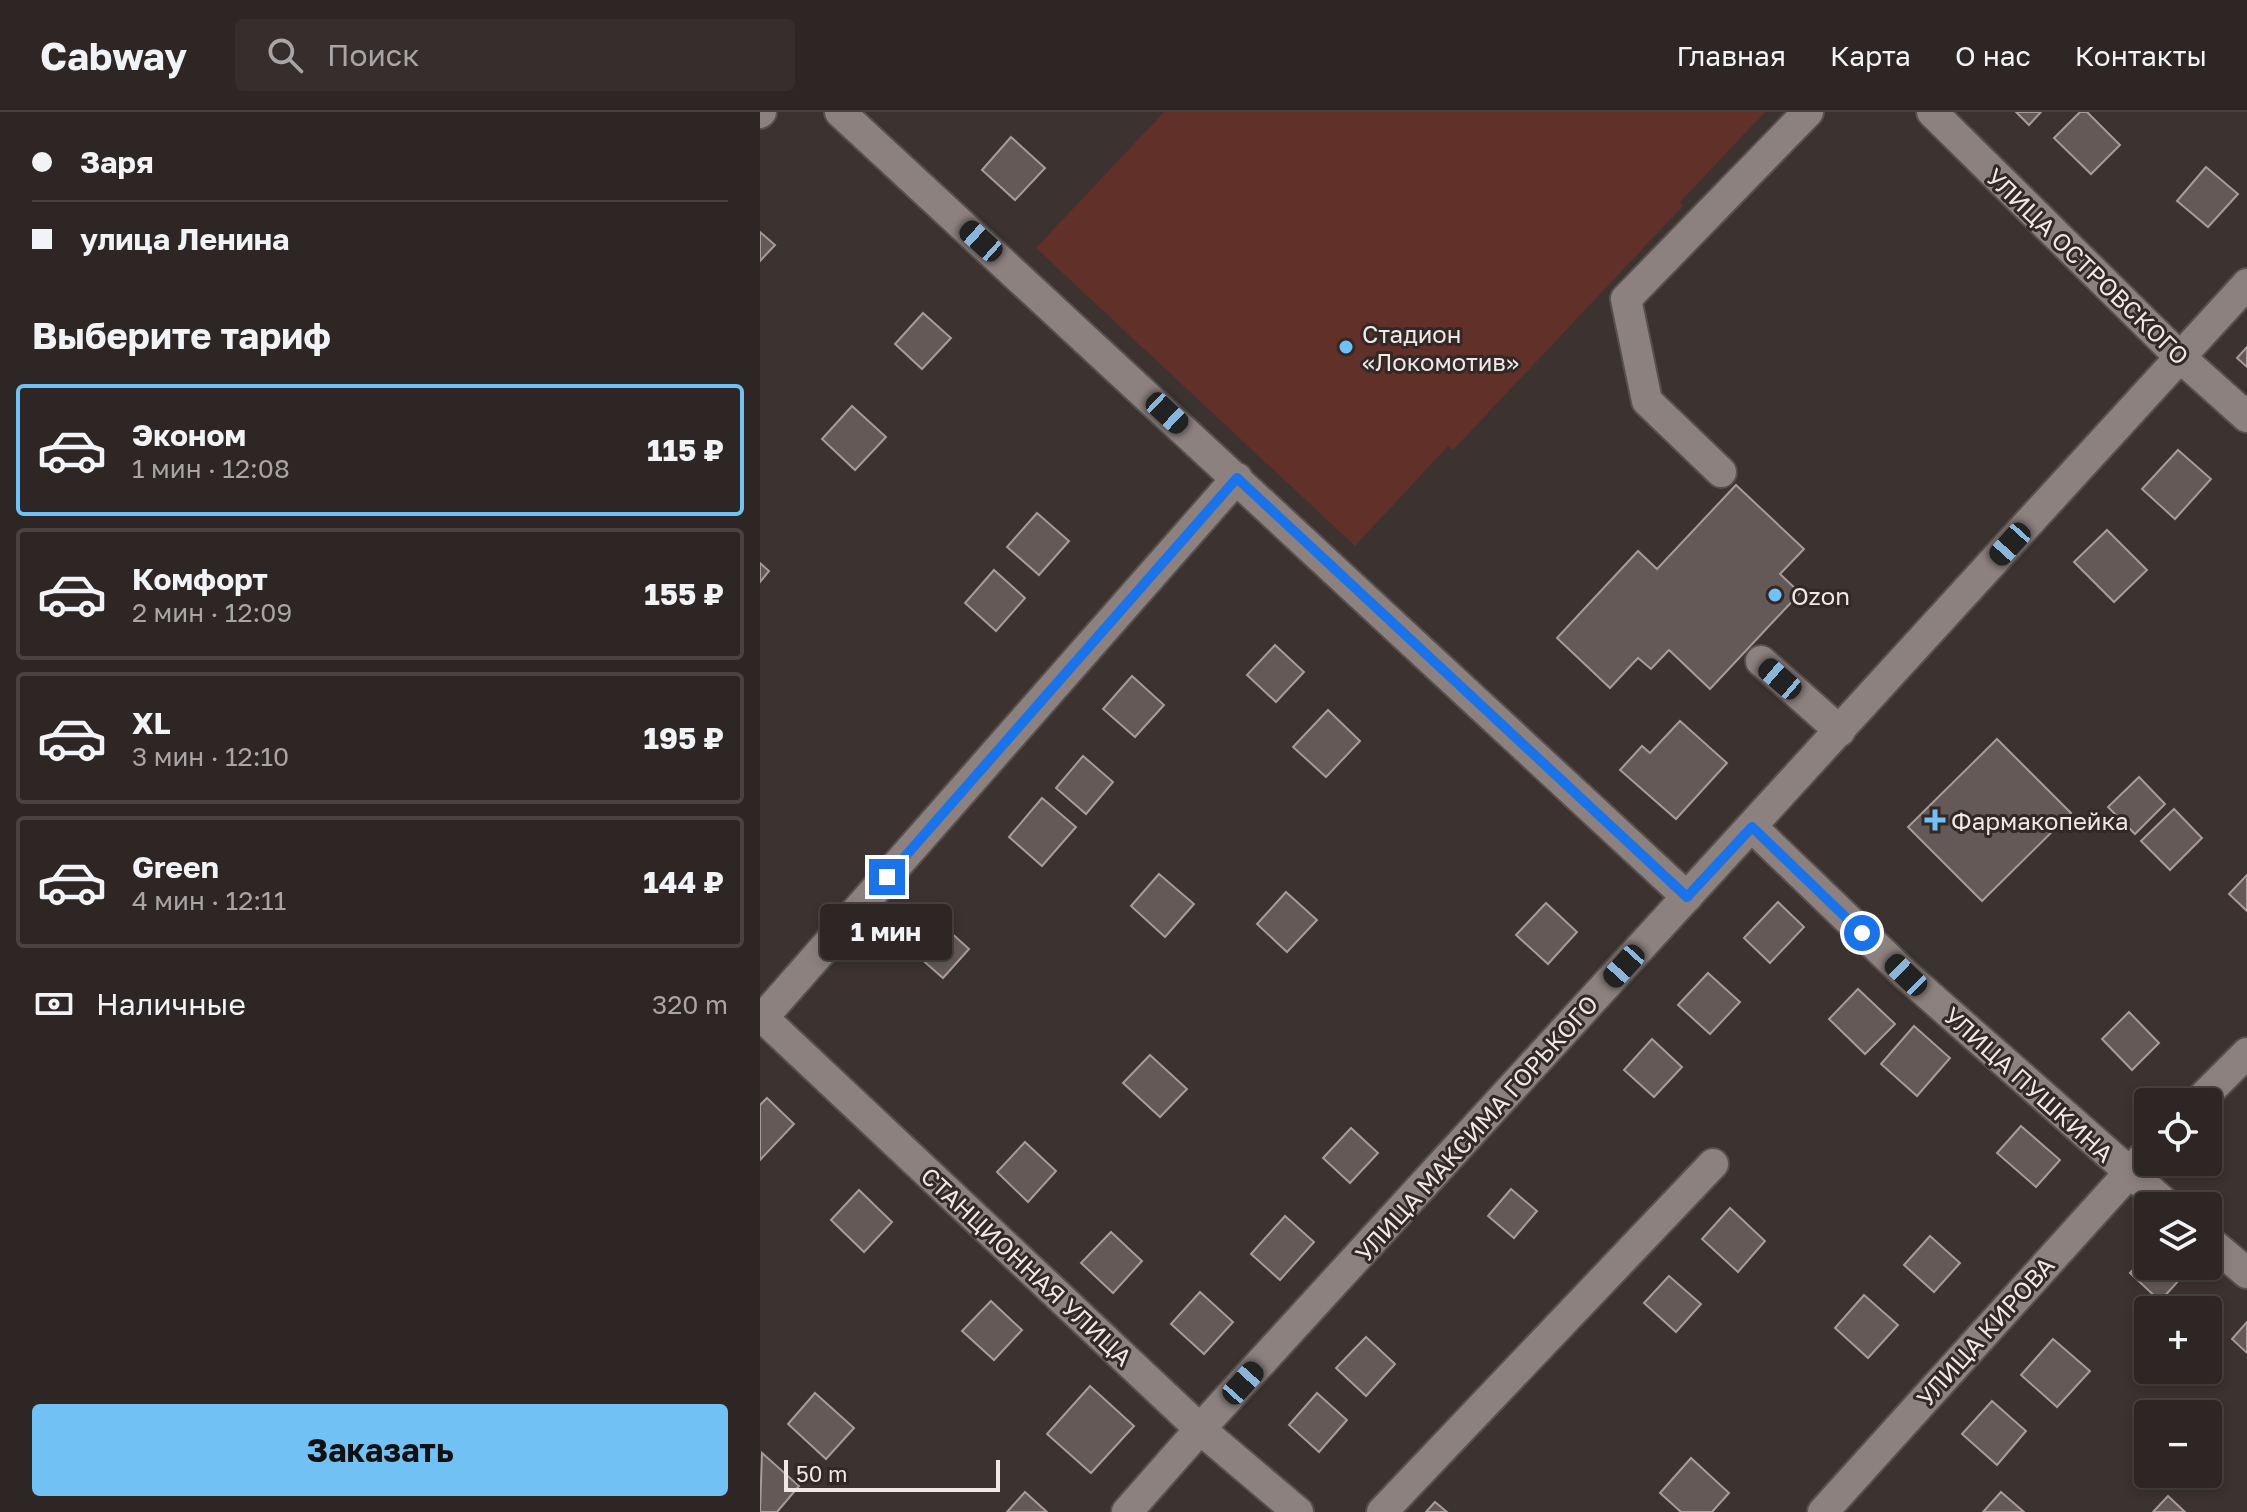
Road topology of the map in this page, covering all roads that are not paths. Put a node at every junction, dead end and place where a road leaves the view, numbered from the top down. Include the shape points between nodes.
1 (840, 112) edge
2 (1808, 112) edge
3 (1932, 112) edge
4 (2247, 284) edge
5 (2180, 357) junction
6 (2247, 417) edge
7 (1721, 472) dead end
8 (1237, 478) junction
9 (1761, 661) dead end
10 (1840, 731) junction
11 (1752, 827) junction
12 (1687, 897) junction
13 (761, 1018) edge
14 (2247, 1053) edge
15 (2212, 1088) edge
16 (2134, 1159) edge
17 (1713, 1164) dead end
18 (2134, 1166) edge
19 (2222, 1252) edge
20 (2247, 1273) edge
21 (1200, 1429) junction
22 (1127, 1512) edge
23 (1298, 1512) edge
24 (1382, 1512) edge
25 (1823, 1512) edge

1 - 8 street
2 - 7 street via 1626,299 1647,401
3 - 5 street, УЛИЦА ОСТРОВСКОГО
4 - 5 street, УЛИЦА МАКСИМА ГОРЬКОГО
5 - 6 street, УЛИЦА ОСТРОВСКОГО
5 - 10 street, УЛИЦА МАКСИМА ГОРЬКОГО
8 - 12 street
8 - 13 street
9 - 10 street
10 - 11 street, УЛИЦА МАКСИМА ГОРЬКОГО
11 - 12 street, УЛИЦА МАКСИМА ГОРЬКОГО
11 - 16 street, УЛИЦА ПУШКИНА via 1906,975
12 - 21 street, УЛИЦА МАКСИМА ГОРЬКОГО
13 - 21 street, СТАНЦИОННАЯ УЛИЦА
14 - 15 street
17 - 24 street
18 - 25 street, УЛИЦА КИРОВА
19 - 20 street
21 - 22 street, УЛИЦА МАКСИМА ГОРЬКОГО
21 - 23 street, СТАНЦИОННАЯ УЛИЦА

